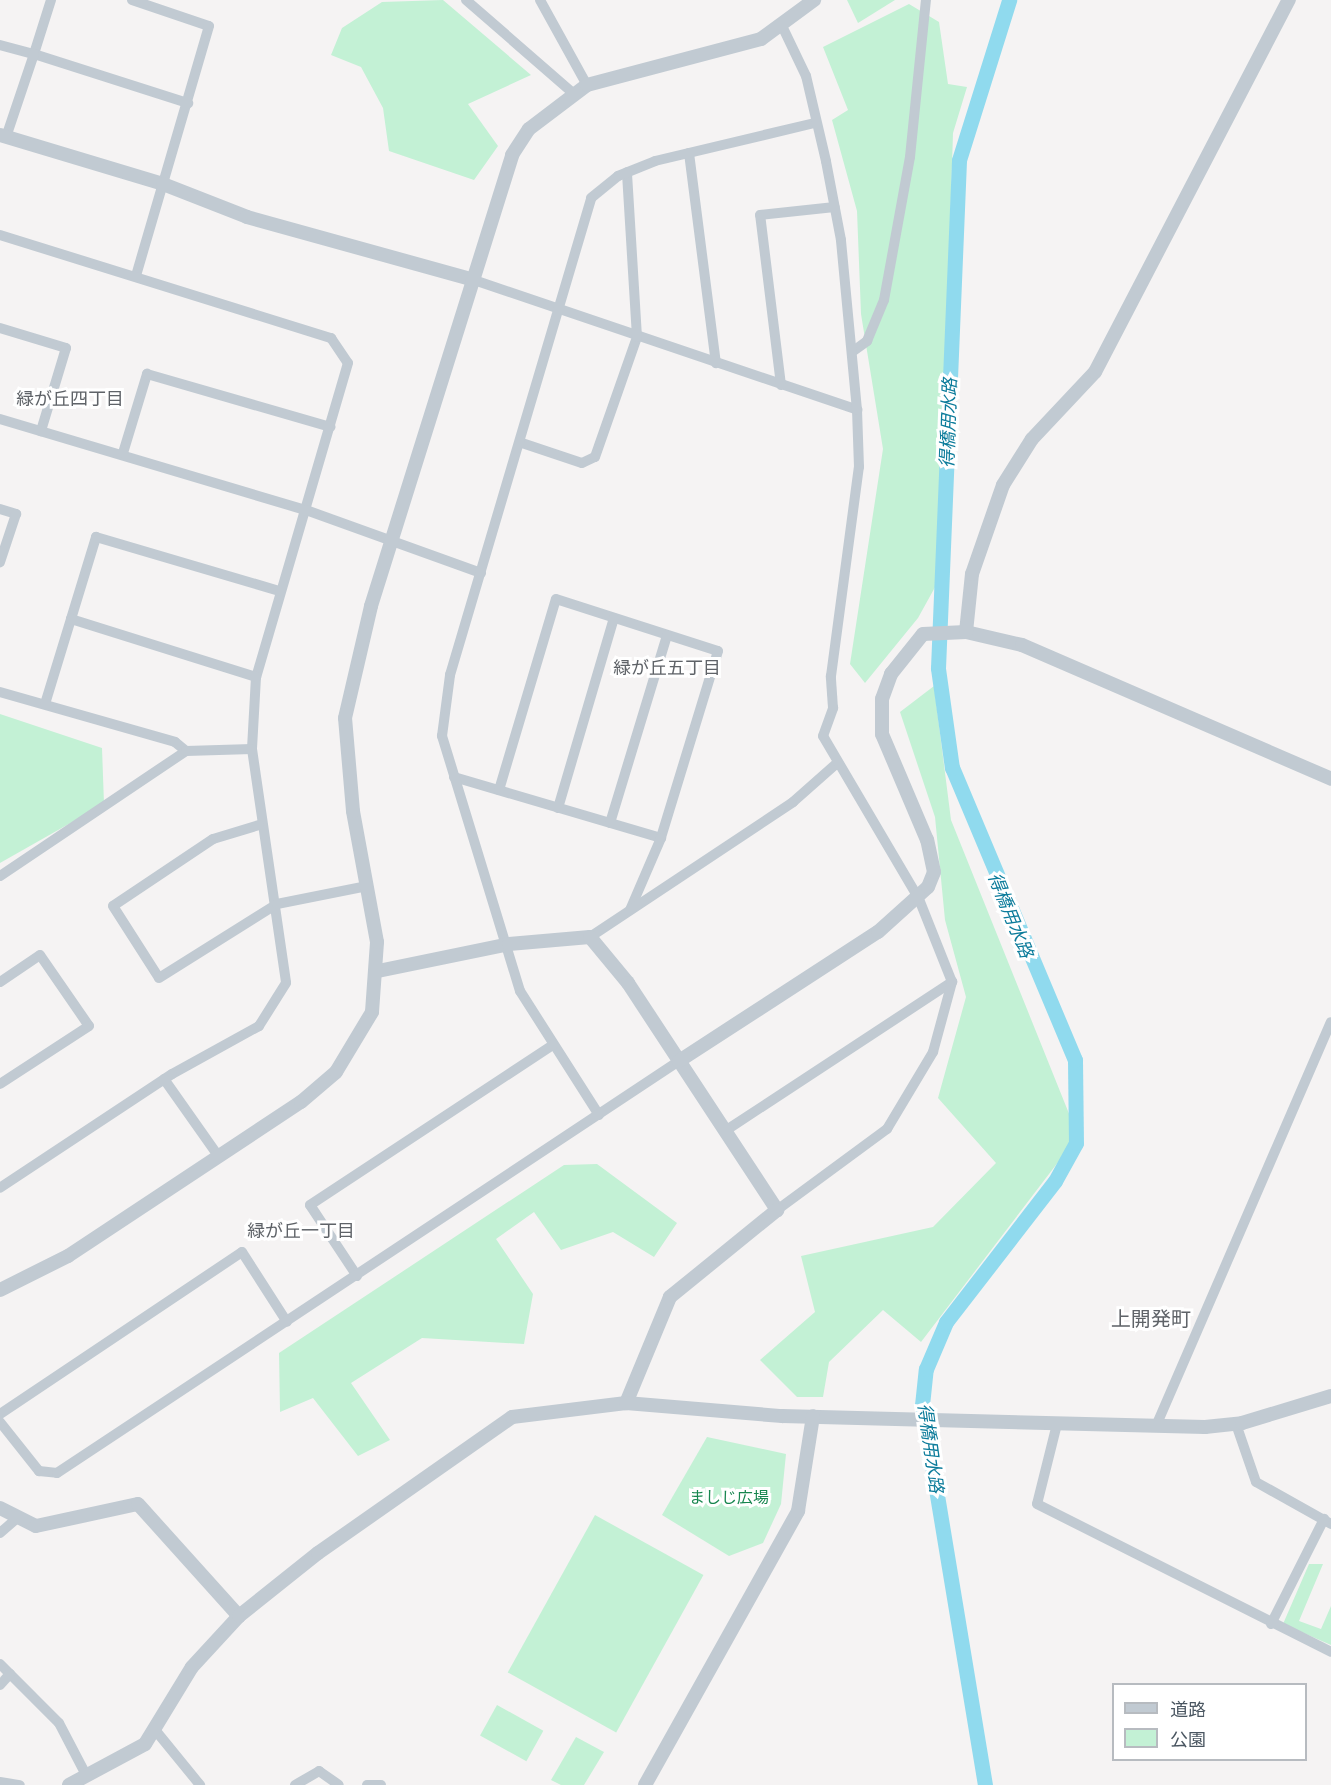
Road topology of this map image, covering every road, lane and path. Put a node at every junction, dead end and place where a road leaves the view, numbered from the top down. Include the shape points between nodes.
1 (51, 0) edge
2 (132, 0) edge
3 (466, 0) edge
4 (540, 0) edge
5 (814, 0) edge
6 (926, 0) edge
7 (1289, 0) edge
8 (783, 28) junction
9 (0, 45) edge
10 (34, 54) junction
11 (587, 85) junction
12 (573, 93) junction
13 (188, 103) junction
14 (815, 123) junction
15 (3, 136) edge
16 (689, 153) junction
17 (627, 172) junction
18 (163, 184) junction
19 (835, 207) junction
20 (0, 235) edge
21 (136, 276) junction
22 (471, 279) junction
23 (558, 311) junction
24 (0, 328) edge
25 (637, 337) junction
26 (852, 352) junction
27 (716, 363) junction
28 (781, 384) junction
29 (857, 410) junction
30 (0, 419) edge
31 (331, 427) junction
32 (41, 431) junction
33 (522, 443) junction
34 (123, 453) junction
35 (0, 509) edge
36 (306, 510) junction
37 (390, 543) junction
38 (0, 562) edge
39 (481, 573) junction
40 (279, 591) junction
41 (614, 618) junction
42 (71, 619) junction
43 (966, 632) junction
44 (667, 635) junction
45 (256, 677) junction
46 (0, 692) edge
47 (45, 704) junction
48 (252, 749) junction
49 (186, 751) junction
50 (836, 764) junction
51 (454, 777) junction
52 (1331, 779) edge
53 (499, 790) junction
54 (558, 808) junction
55 (610, 823) junction
56 (260, 825) junction
57 (661, 838) junction
58 (0, 876) edge
59 (367, 886) junction
60 (919, 899) junction
61 (277, 904) junction
62 (630, 910) junction
63 (590, 937) junction
64 (509, 944) junction
65 (378, 970) junction
66 (0, 982) edge
67 (952, 982) junction
68 (1331, 1022) edge
69 (554, 1045) junction
70 (679, 1061) junction
71 (164, 1079) junction
72 (0, 1084) edge
73 (599, 1115) junction
74 (725, 1131) junction
75 (219, 1157) junction
76 (0, 1188) edge
77 (777, 1210) junction
78 (357, 1276) junction
79 (0, 1290) edge
80 (287, 1322) junction
81 (1331, 1396) edge
82 (626, 1403) junction
83 (0, 1414) edge
84 (813, 1416) junction
85 (0, 1422) edge
86 (1057, 1424) junction
87 (1236, 1424) junction
88 (1156, 1426) junction
89 (0, 1508) edge
90 (15, 1520) junction
91 (1327, 1521) edge
92 (0, 1533) edge
93 (240, 1616) junction
94 (1270, 1624) junction
95 (1331, 1652) edge
96 (0, 1664) edge
97 (10, 1674) junction
98 (0, 1685) edge
99 (156, 1731) junction
100 (85, 1773) junction
101 (0, 1782) edge
102 (20, 1785) edge
103 (69, 1785) edge
104 (200, 1785) edge
105 (295, 1785) edge
106 (339, 1785) edge
107 (367, 1785) edge
108 (381, 1785) edge
109 (645, 1785) edge

1 - 10 street
2 - 13 street via 209,26
3 - 12 street
4 - 11 street
5 - 8 street
6 - 26 street via 913,133 884,300 867,341
7 - 43 street via 1095,372 1032,439 1007,477 972,574
8 - 11 street via 739,48
8 - 14 street via 806,76
9 - 10 street
10 - 13 street
10 - 15 street
11 - 12 street
12 - 22 street via 530,129 512,155
13 - 18 street
14 - 16 street
14 - 19 street
15 - 18 street
16 - 17 street
16 - 27 street
17 - 23 street via 591,198
17 - 25 street
18 - 21 street
18 - 22 street via 248,217
19 - 26 street
19 - 28 street via 760,215
20 - 21 street
21 - 31 street via 330,338 348,363
22 - 23 street
22 - 37 street
23 - 25 street
23 - 33 street
24 - 32 street via 66,348
25 - 27 street
25 - 33 street via 595,457 582,463
26 - 29 street
27 - 28 street
28 - 29 street
29 - 50 street via 859,467 831,676 833,708 823,736
30 - 32 street
31 - 34 street via 147,374
31 - 36 street
32 - 34 street
33 - 39 street
34 - 36 street
35 - 38 street via 16,514
36 - 37 street
36 - 40 street
37 - 39 street
37 - 59 street via 345,718
39 - 51 street via 442,711 442,736
40 - 42 street via 96,537
40 - 45 street
41 - 44 street
41 - 53 street via 556,599
41 - 54 street
42 - 45 street
42 - 47 street
43 - 52 street via 1022,645
43 - 60 street via 923,634 891,674 880,715 934,872
44 - 55 street
44 - 57 street via 718,651
45 - 48 street
46 - 47 street
47 - 49 street via 175,742
48 - 49 street
48 - 56 street
49 - 58 street
50 - 60 street
50 - 62 street via 793,802
51 - 53 street
51 - 64 street
53 - 54 street
54 - 55 street
55 - 57 street
56 - 61 street
56 - 61 street via 213,838 113,906 159,978
57 - 62 street
59 - 61 street
59 - 65 street
60 - 67 street
60 - 70 street via 878,932
61 - 71 street via 286,983 273,1006 259,1026
62 - 63 street
63 - 64 street
63 - 70 street
64 - 65 street
64 - 69 street via 520,991
65 - 75 street via 372,1011 336,1072
66 - 72 street via 40,955 89,1026
67 - 74 street
67 - 77 street via 933,1052 887,1129
68 - 88 street
69 - 73 street
69 - 78 street via 310,1205
70 - 73 street
70 - 74 street
71 - 75 street
71 - 76 street
73 - 78 street
74 - 77 street
75 - 79 street via 68,1256
77 - 82 street via 670,1297
78 - 80 street
80 - 83 street via 242,1252
80 - 85 street via 57,1473 39,1471
81 - 87 street
82 - 84 street via 692,1412
82 - 93 street via 512,1417 318,1552
84 - 86 street
84 - 109 street via 798,1512
86 - 88 street
86 - 94 street via 1037,1504
87 - 88 street
87 - 91 street via 1256,1482
89 - 90 street
90 - 92 street
90 - 93 street via 36,1526 65,1523 138,1504
91 - 94 street
93 - 99 street via 192,1668
94 - 95 street
96 - 97 street
97 - 98 street
97 - 100 street via 59,1723
99 - 100 street via 127,1758
99 - 104 street
100 - 103 street
101 - 102 street
105 - 106 street via 319,1771
107 - 108 street

